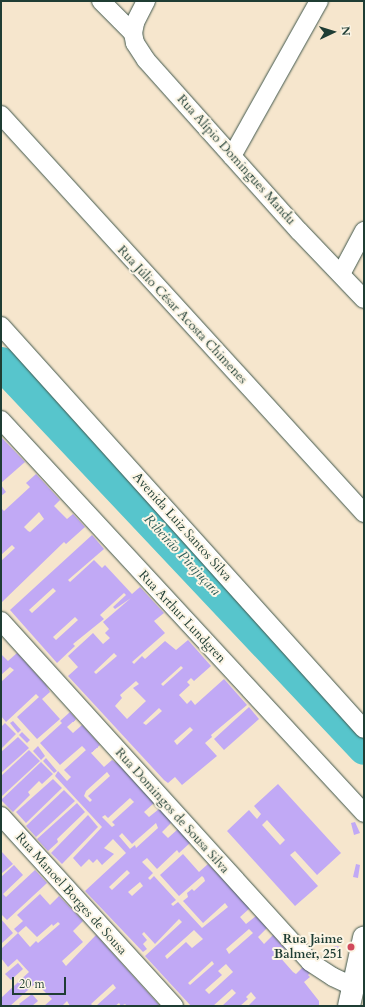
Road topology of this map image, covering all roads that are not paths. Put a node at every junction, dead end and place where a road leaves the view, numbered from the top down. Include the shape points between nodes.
1 (101, 1) edge
2 (319, 1) edge
3 (143, 6) edge
4 (133, 33) junction
5 (1, 115) edge
6 (232, 156) junction
7 (364, 231) edge
8 (341, 274) junction
9 (364, 299) edge
10 (1, 326) edge
11 (1, 420) edge
12 (364, 513) edge
13 (1, 621) edge
14 (364, 729) edge
15 (364, 813) edge
16 (1, 816) edge
17 (364, 938) edge
18 (356, 994) edge
19 (174, 1006) edge

1 - 4 street
2 - 6 street
3 - 4 street
4 - 6 street, Rua Alípio Domingues Mandu via 135,43 146,60
5 - 12 street, Rua Júlio César Acosta Chimenes
6 - 8 street, Rua Alípio Domingues Mandu
7 - 8 street
8 - 9 street, Rua Alípio Domingues Mandu
10 - 14 street, Avenida Luiz Santos Silva
11 - 15 street, Rua Arthur Lundgren
13 - 18 street, Rua Domingos de Sousa Silva via 310,962
16 - 19 street, Rua Manoel Borges de Sousa
17 - 18 street

